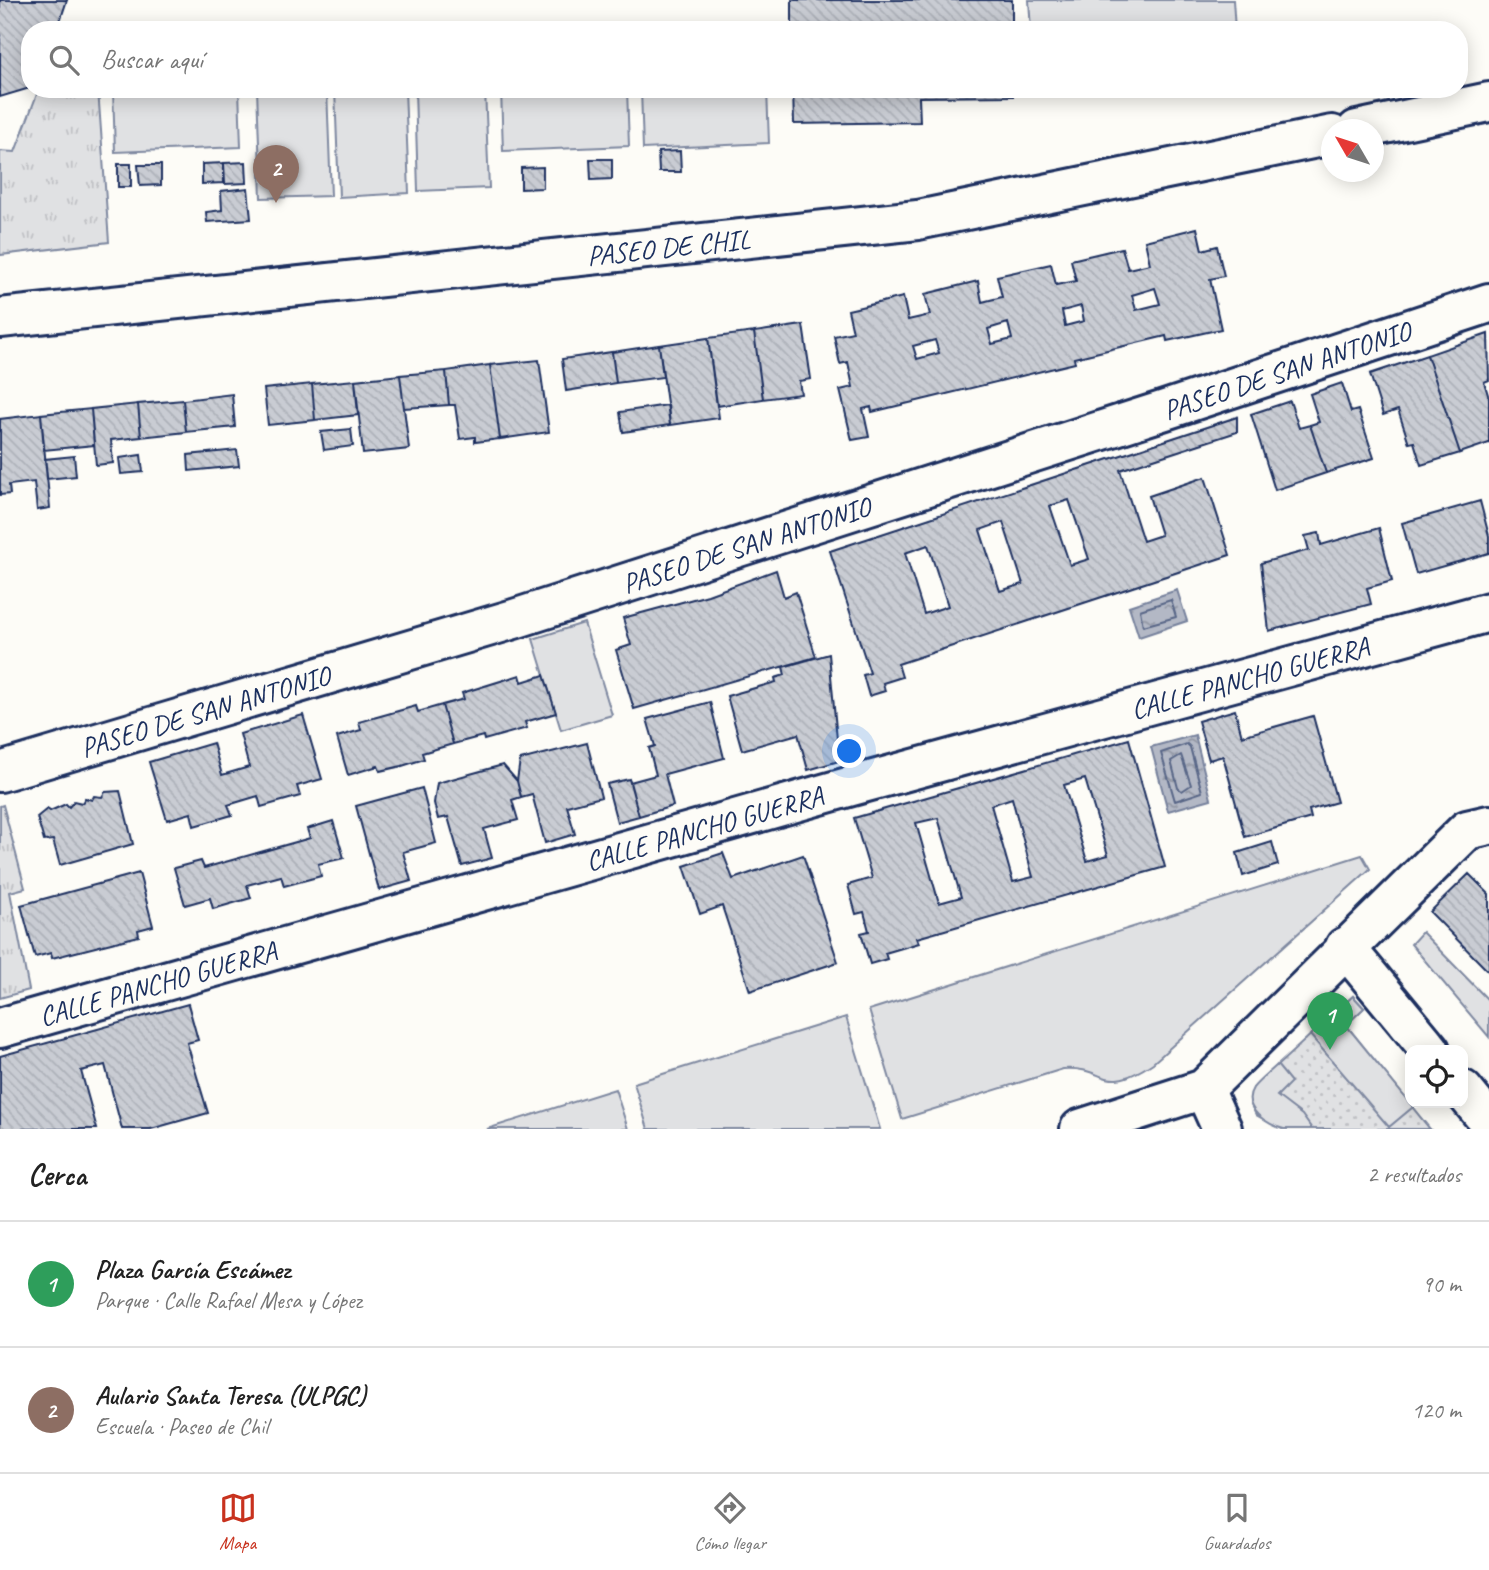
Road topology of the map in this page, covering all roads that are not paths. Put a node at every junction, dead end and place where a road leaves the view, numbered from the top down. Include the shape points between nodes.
1 (1489, 102) edge
2 (1384, 124) edge
3 (1321, 137) edge
4 (1489, 303) edge
5 (0, 318) edge
6 (1489, 612) edge
7 (0, 772) edge
8 (1489, 825) edge
9 (1345, 947) junction
10 (0, 1028) edge
11 (1426, 1045) edge
12 (1204, 1089) junction
13 (1468, 1096) edge
14 (1489, 1122) edge
15 (1080, 1129) edge
16 (1222, 1129) edge

1 - 2 street
3 - 5 street, PASEO DE CHIL via 918,220
4 - 7 street, PASEO DE SAN ANTONIO via 540,611
6 - 10 street, CALLE PANCHO GUERRA via 848,787
8 - 9 street via 1468,830
9 - 11 street
9 - 12 street
12 - 15 street
12 - 16 street
13 - 14 street

